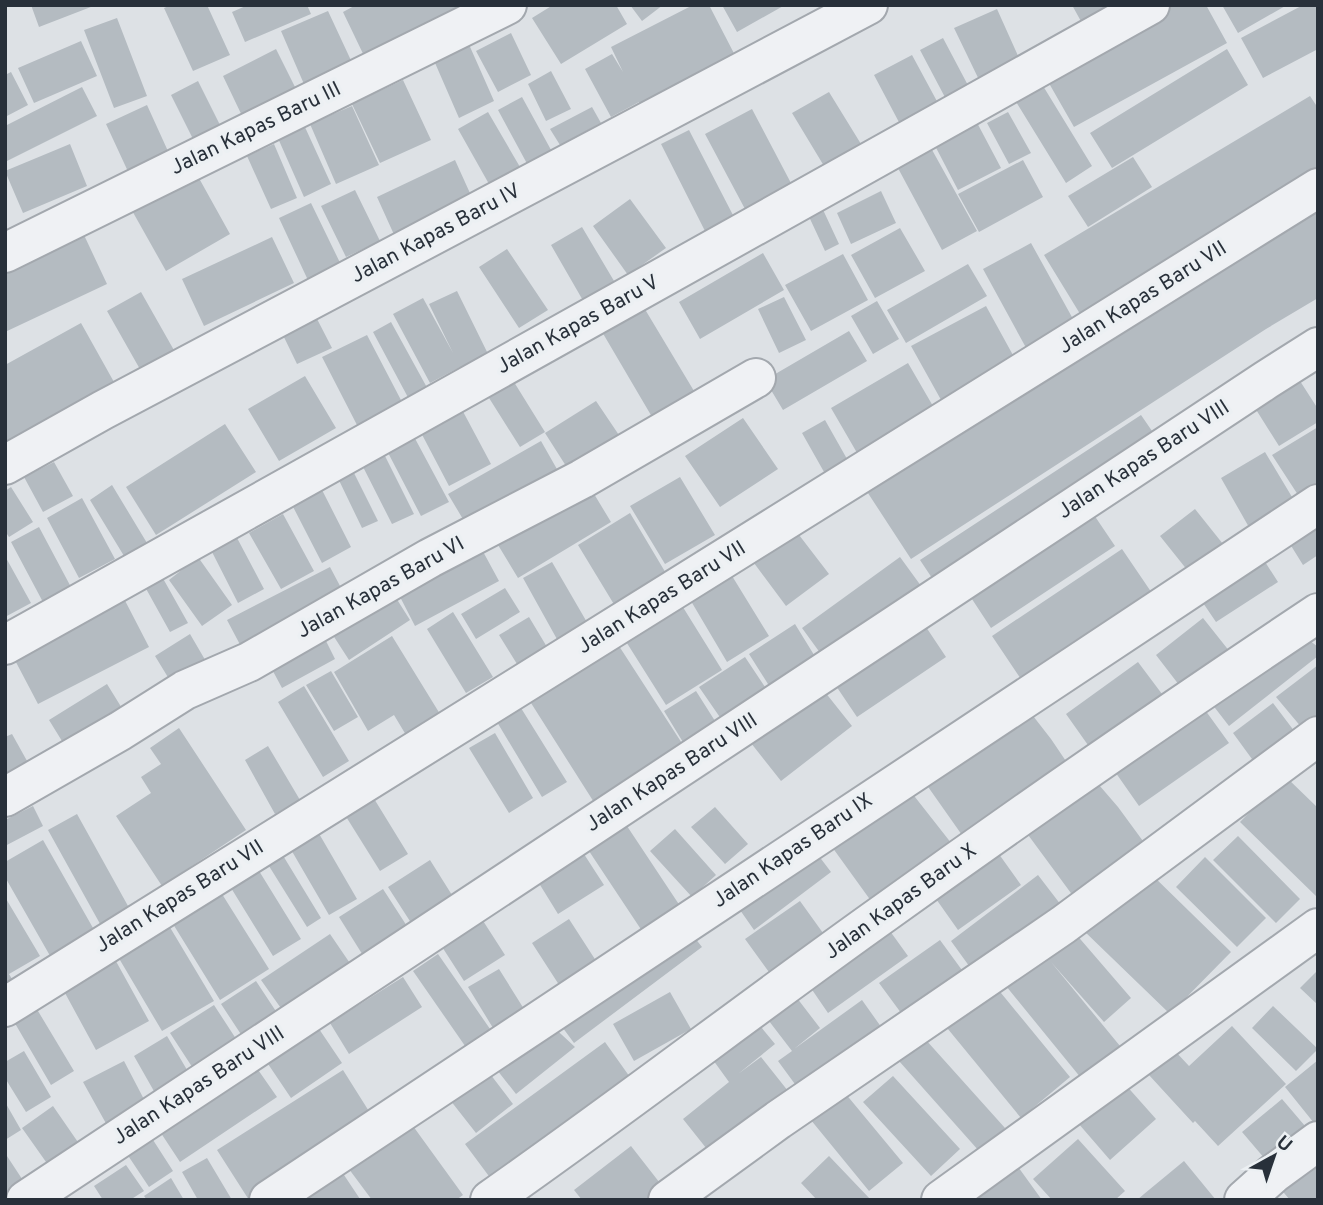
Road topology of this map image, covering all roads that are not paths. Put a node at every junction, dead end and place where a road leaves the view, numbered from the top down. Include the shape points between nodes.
1 (507, 5) edge
2 (867, 5) edge
3 (1150, 5) edge
4 (1318, 188) edge
5 (5, 253) edge
6 (1318, 347) edge
7 (756, 377) dead end
8 (5, 465) edge
9 (1318, 504) edge
10 (1318, 613) edge
11 (5, 645) edge
12 (1318, 736) edge
13 (5, 797) edge
14 (1318, 928) edge
15 (5, 1006) edge
16 (1318, 1141) edge
17 (26, 1200) edge
18 (269, 1200) edge
19 (489, 1200) edge
20 (668, 1200) edge
21 (941, 1200) edge
22 (1244, 1200) edge

1 - 5 street, Jalan Kapas Baru III
2 - 8 street, Jalan Kapas Baru IV
3 - 11 street, Jalan Kapas Baru V
4 - 15 street, Jalan Kapas Baru VII
6 - 17 street, Jalan Kapas Baru VIII
7 - 13 street, Jalan Kapas Baru VI via 582,479 430,558 248,662 185,690
9 - 18 street, Jalan Kapas Baru IX
10 - 19 street, Jalan Kapas Baru X via 882,914
12 - 20 street via 1063,925
14 - 21 street
16 - 22 street

